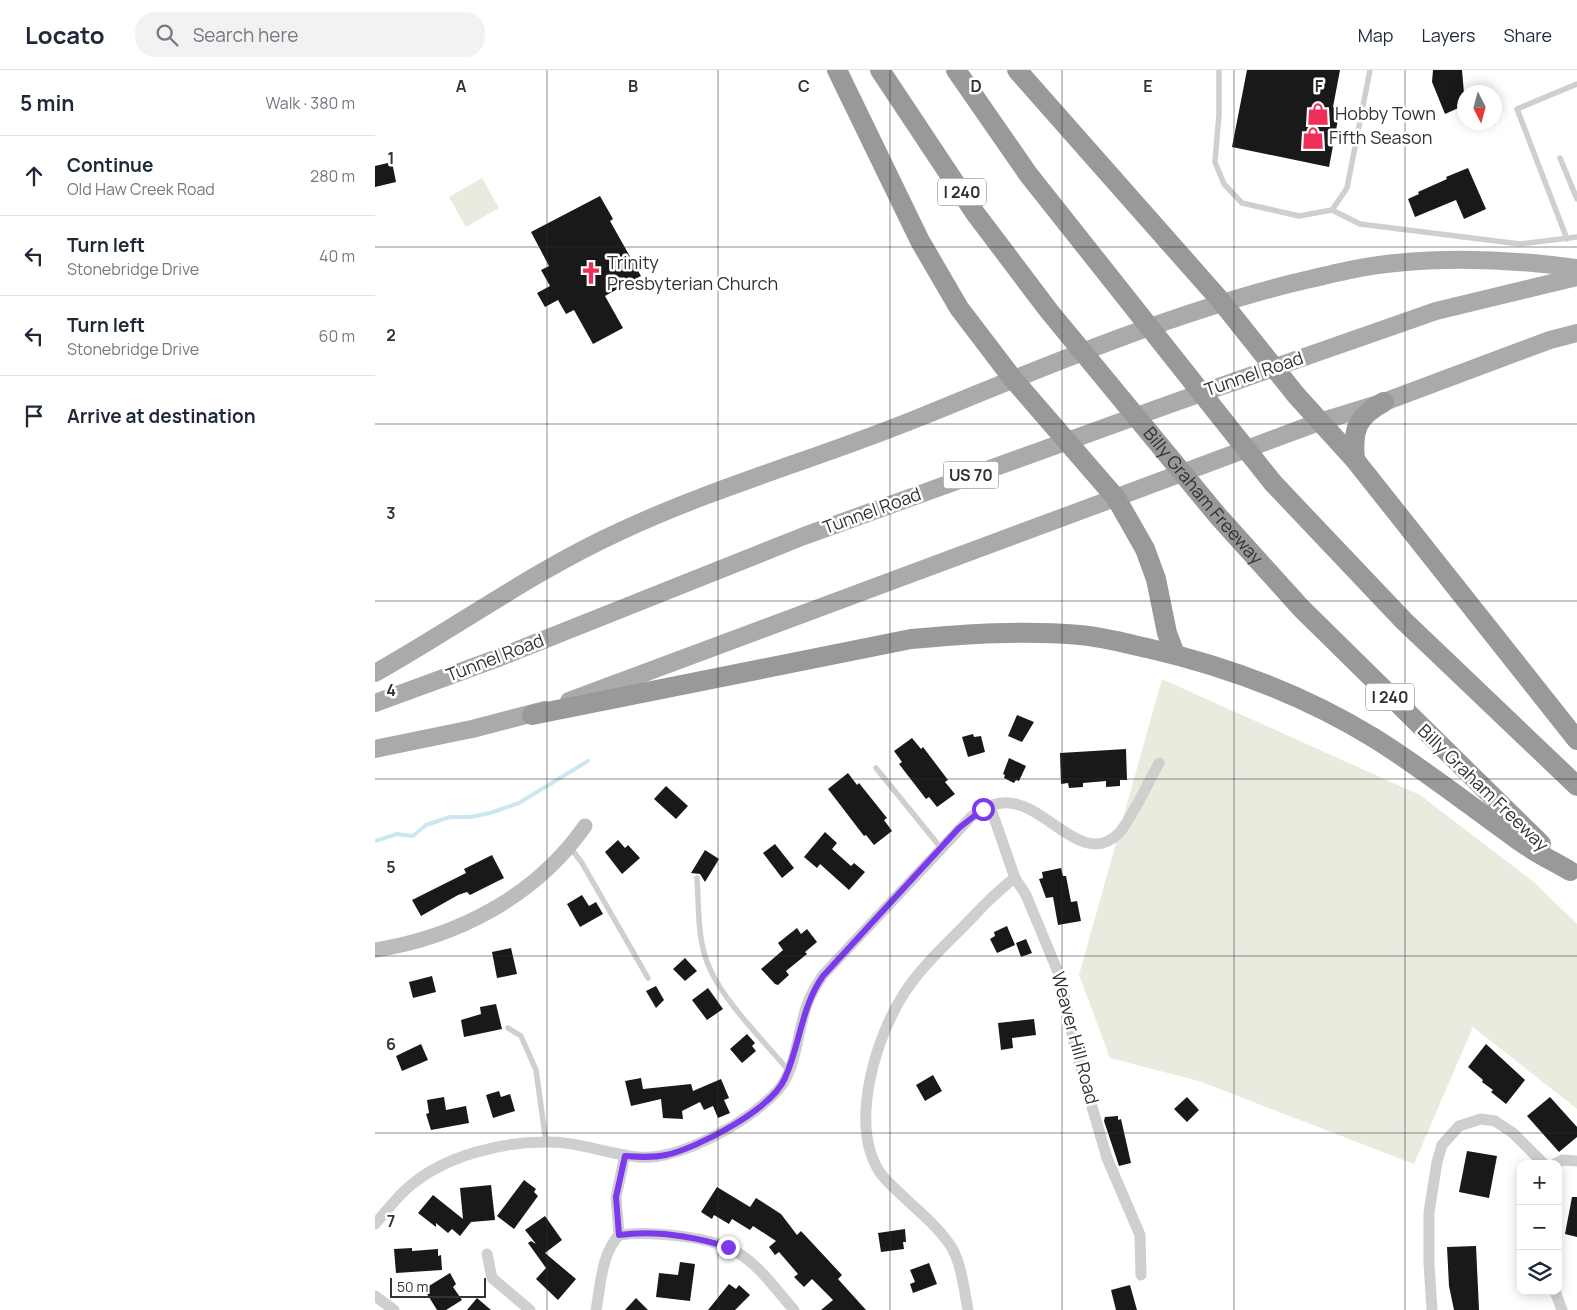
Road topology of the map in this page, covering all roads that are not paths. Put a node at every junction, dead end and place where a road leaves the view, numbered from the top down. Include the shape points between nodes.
1 (837, 70) edge
2 (880, 70) edge
3 (956, 70) edge
4 (1017, 70) edge
5 (1219, 70) edge
6 (1370, 70) edge
7 (1577, 84) edge
8 (1560, 158) dead end
9 (1577, 199) edge
10 (1332, 210) junction
11 (1577, 237) edge
12 (1567, 239) junction
13 (1577, 268) edge
14 (1577, 277) edge
15 (1221, 302) junction
16 (1577, 333) edge
17 (1013, 379) junction
18 (1384, 402) junction
19 (1319, 422) junction
20 (1355, 460) junction
21 (1116, 498) junction
22 (1175, 654) junction
23 (375, 674) edge
24 (375, 704) edge
25 (532, 715) junction
26 (1577, 740) edge
27 (375, 749) edge
28 (1159, 763) dead end
29 (876, 768) dead end
30 (1577, 786) edge
31 (991, 806) junction
32 (585, 826) dead end
33 (570, 847) junction
34 (941, 848) junction
35 (1573, 875) edge
36 (697, 878) dead end
37 (1015, 878) junction
38 (375, 950) edge
39 (648, 978) dead end
40 (508, 1028) dead end
41 (788, 1070) junction
42 (546, 1142) junction
43 (625, 1156) junction
44 (1540, 1160) edge
45 (1562, 1160) edge
46 (1577, 1161) edge
47 (375, 1224) edge
48 (619, 1235) junction
49 (487, 1254) dead end
50 (1141, 1275) dead end
51 (1556, 1295) edge
52 (375, 1296) edge
53 (394, 1310) edge
54 (530, 1310) edge
55 (596, 1310) edge
56 (794, 1310) edge
57 (968, 1310) edge
58 (1432, 1310) edge
59 (1562, 1310) edge

1 - 17 highway via 939,276
2 - 35 highway, Billy Graham Freeway / I 240 via 975,213 1049,311 1218,516 1308,615
3 - 30 highway via 1028,174 1273,483 1404,621
4 - 15 highway
5 - 10 lane via 1215,162 1224,184 1242,203 1299,216
6 - 10 lane via 1347,188
7 - 12 lane via 1517,109
8 - 9 lane
10 - 12 lane via 1360,224 1508,243
11 - 12 lane
13 - 15 main road via 1501,261 1395,263 1336,272
14 - 24 main road, Tunnel Road / US 70 via 1436,311 1182,399 803,536
15 - 17 main road
15 - 19 highway
16 - 18 main road
17 - 21 highway
17 - 23 main road via 620,531
18 - 19 main road
18 - 20 highway via 1369,410 1360,420 1353,441
19 - 20 highway
19 - 21 main road
20 - 26 highway
21 - 22 highway via 1145,549
21 - 25 main road
22 - 25 highway via 1082,635 1021,632 911,639
22 - 35 highway via 1274,688 1364,732
25 - 27 main road
28 - 31 street via 1118,834 1094,844 1063,832 1023,805 1003,803
29 - 34 lane
31 - 34 street via 971,817
31 - 37 street, Weaver Hill Road
32 - 33 street
33 - 38 street via 516,895 467,924 411,943
33 - 39 lane via 583,863
34 - 41 street via 816,985
36 - 41 lane via 701,936 710,968 719,985
37 - 50 street, Weaver Hill Road via 1026,895 1060,977 1076,1052 1107,1158 1137,1226
37 - 57 street via 1000,889 941,950 905,992 878,1052 868,1086 869,1148 879,1173 939,1231 952,1249
40 - 42 lane via 521,1036 536,1070
41 - 43 street via 779,1089 771,1097 720,1133 668,1155 653,1158
42 - 43 street via 569,1143
42 - 47 street via 490,1150 448,1162 411,1185
43 - 48 street via 616,1197
44 - 58 street via 1513,1133 1495,1121 1481,1119 1459,1126 1442,1145 1429,1212
45 - 46 street
48 - 55 street via 609,1246 604,1262
48 - 56 street via 641,1232 728,1247 749,1261
49 - 54 street via 492,1278
51 - 59 street
52 - 53 street

